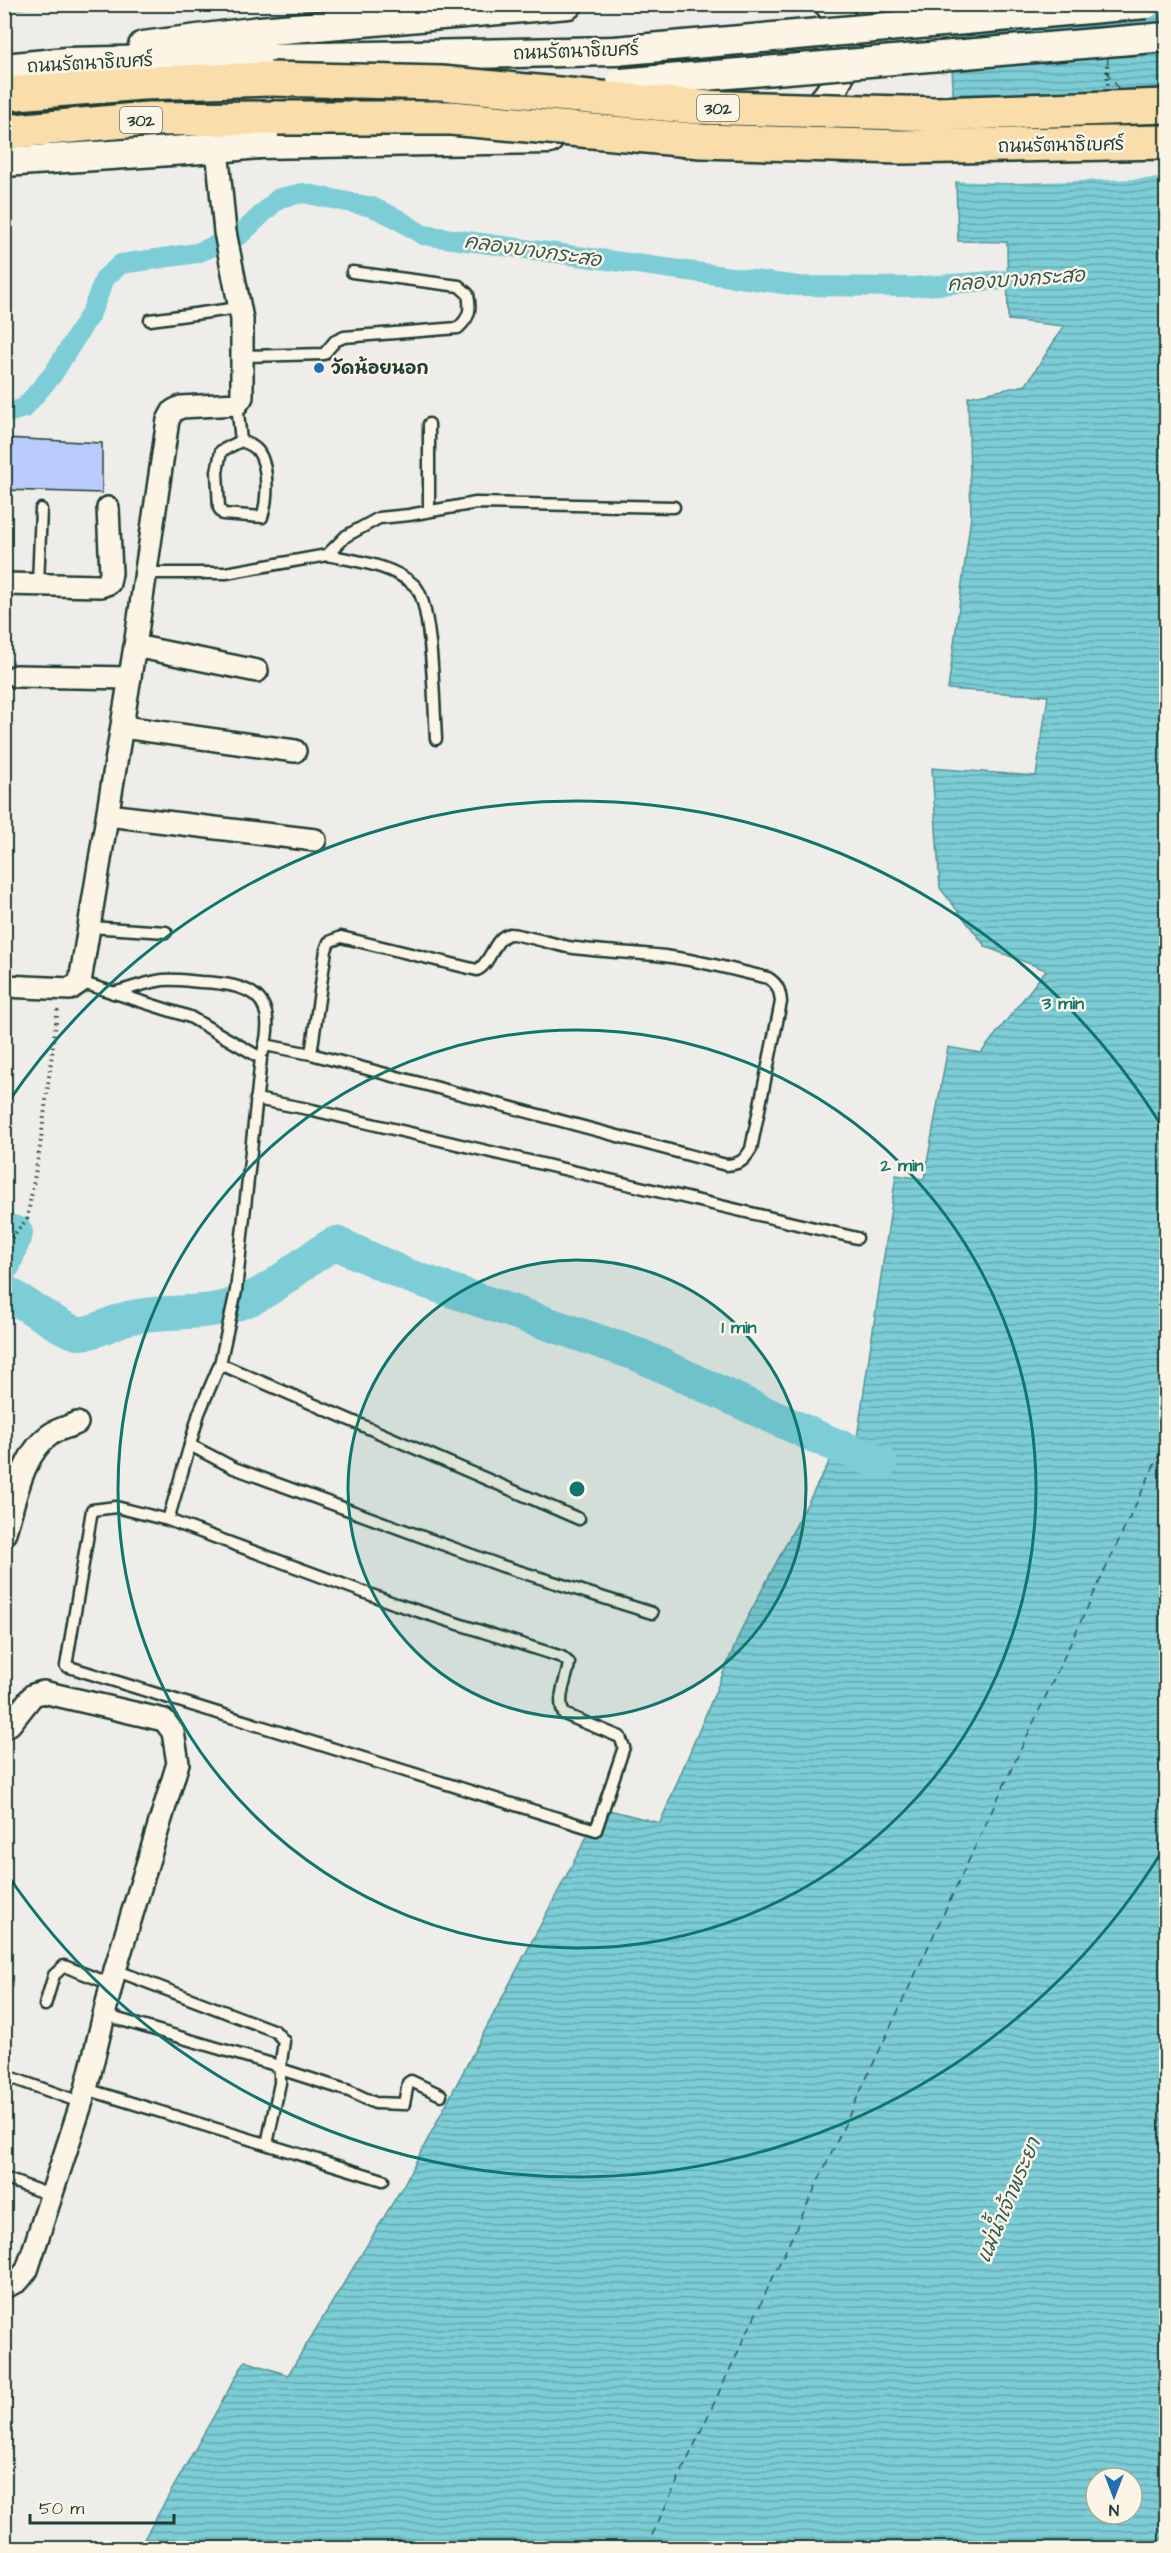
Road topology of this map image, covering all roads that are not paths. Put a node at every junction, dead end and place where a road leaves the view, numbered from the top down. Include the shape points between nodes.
1 (568, 4) edge
2 (829, 4) edge
3 (1146, 4) edge
4 (486, 8) edge
5 (1167, 37) edge
6 (68, 62) junction
7 (4, 68) edge
8 (4, 94) edge
9 (1167, 106) edge
10 (4, 132) edge
11 (1167, 142) edge
12 (258, 144) junction
13 (216, 148) junction
14 (4, 162) edge
15 (352, 272) dead end
16 (239, 308) junction
17 (150, 320) dead end
18 (242, 356) junction
19 (237, 404) junction
20 (429, 424) dead end
21 (241, 441) junction
22 (674, 507) dead end
23 (108, 508) dead end
24 (41, 509) dead end
25 (429, 511) junction
26 (327, 555) junction
27 (147, 573) junction
28 (4, 584) edge
29 (38, 585) junction
30 (135, 646) junction
31 (257, 671) dead end
32 (16, 676) dead end
33 (130, 678) junction
34 (123, 727) junction
35 (436, 739) dead end
36 (295, 751) dead end
37 (108, 815) junction
38 (315, 840) dead end
39 (90, 927) junction
40 (166, 932) dead end
41 (70, 985) junction
42 (4, 986) edge
43 (113, 993) junction
44 (264, 1045) junction
45 (311, 1054) junction
46 (261, 1058) junction
47 (256, 1099) junction
48 (858, 1238) dead end
49 (220, 1364) junction
50 (77, 1423) dead end
51 (190, 1446) junction
52 (579, 1519) dead end
53 (168, 1520) junction
54 (4, 1535) edge
55 (652, 1613) dead end
56 (4, 1726) edge
57 (113, 1977) junction
58 (45, 2005) dead end
59 (104, 2015) junction
60 (280, 2069) junction
61 (4, 2075) edge
62 (83, 2095) junction
63 (441, 2095) dead end
64 (267, 2144) junction
65 (4, 2178) edge
66 (383, 2180) dead end
67 (50, 2195) junction
68 (4, 2287) edge

1 - 4 main road
2 - 12 main road via 840,17 845,37 841,71 820,106 800,118 776,125 721,132 601,137
3 - 6 main road, ถนนรัตนาธิเบศร์, bridge via 615,51
4 - 6 main road via 180,40
5 - 12 main road, ถนนรัตนาธิเบศร์ / 302, bridge via 418,103 336,120
6 - 7 main road, ถนนรัตนาธิเบศร์
8 - 9 main road, ถนนรัตนาธิเบศร์ / 302, bridge via 142,83 270,79 441,83 697,107 936,114
10 - 11 main road, ถนนรัตนาธิเบศร์ / 302, bridge via 148,119 440,118 701,141 877,147
12 - 13 main road, ถนนรัตนาธิเบศร์ / 302
13 - 14 main road, ถนนรัตนาธิเบศร์ / 302
13 - 16 street via 225,232
15 - 18 lane via 459,286 468,294 468,319 458,328 344,337 324,354
16 - 17 lane
16 - 18 street
18 - 19 street via 242,398
19 - 21 lane
19 - 27 street via 181,407 168,420
20 - 25 lane
21 - 21 lane via 221,451 218,460 219,508 223,514 232,516 262,517 266,499 264,465 257,450
22 - 25 lane via 476,503
23 - 29 street via 109,583
24 - 29 lane
25 - 26 lane via 379,518 346,536
26 - 27 lane via 226,573
26 - 35 lane via 379,567 403,576 417,587 427,616
27 - 30 street
28 - 29 street
30 - 31 street
30 - 33 street
32 - 33 street
33 - 34 street
34 - 36 street
34 - 37 street
37 - 38 street
37 - 39 street
39 - 40 lane
39 - 41 street
41 - 42 street
41 - 43 lane
43 - 44 lane via 162,980 237,985 260,1000 266,1018
43 - 46 lane via 190,1017
44 - 45 lane
44 - 46 lane
45 - 45 lane via 726,1165 738,1164 751,1149 780,993 768,978 667,956 570,947 516,934 502,938 488,961 477,970 341,937 329,942 326,950
46 - 47 lane
47 - 48 lane
47 - 49 lane via 236,1291
49 - 51 lane
49 - 52 lane
50 - 54 street via 51,1434 36,1449
51 - 53 lane
51 - 55 lane via 234,1468 491,1562
53 - 53 lane via 116,1507 92,1510 66,1666 596,1830 624,1747 620,1737 564,1714 562,1696 569,1663 562,1657 396,1604
56 - 57 street via 10,1724 33,1695 43,1692 164,1720 173,1732 178,1763
57 - 58 lane via 64,1966 54,1975
57 - 59 street
57 - 60 lane via 275,2031 284,2041
59 - 60 lane
59 - 62 street
60 - 63 lane via 375,2103 404,2104 411,2081
60 - 64 lane
61 - 62 lane
62 - 64 lane
62 - 67 street
64 - 66 lane
65 - 67 lane
67 - 68 street via 27,2270 18,2281

